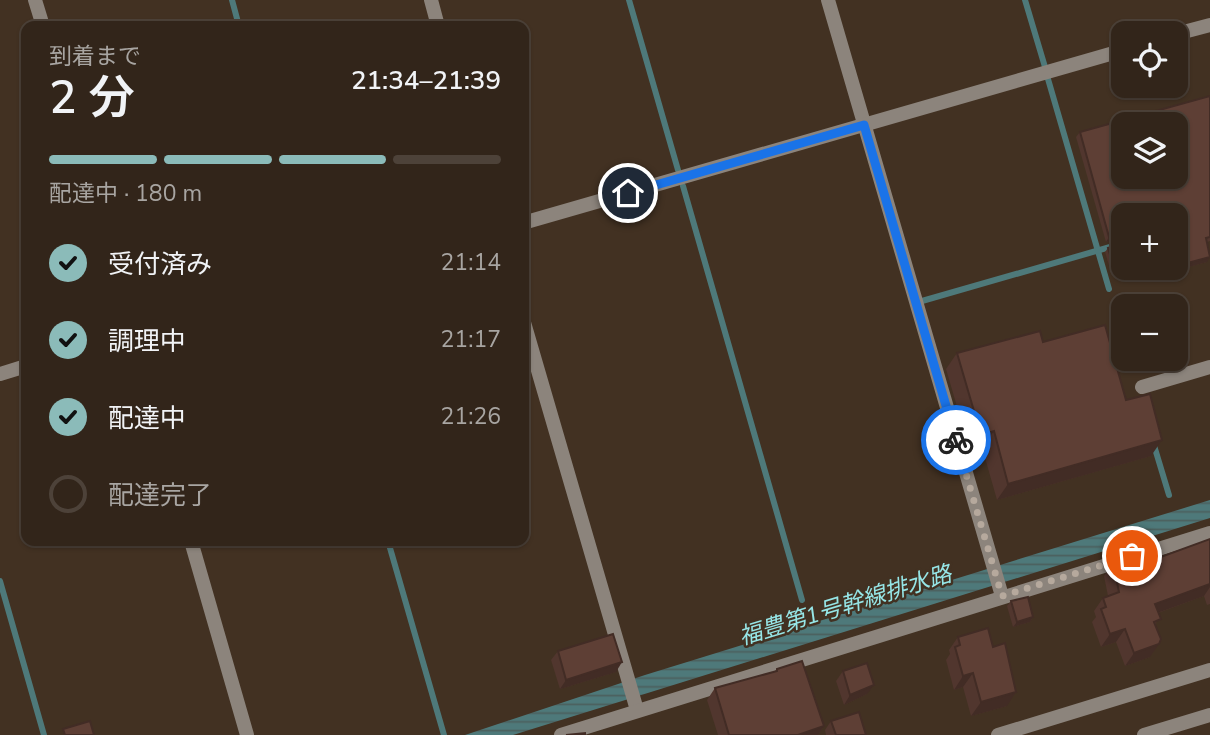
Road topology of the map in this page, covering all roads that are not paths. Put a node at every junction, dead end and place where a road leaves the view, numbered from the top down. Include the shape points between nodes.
1 (35, 0) edge
2 (430, 0) edge
3 (828, 0) edge
4 (41, 21) edge
5 (436, 21) edge
6 (1210, 24) edge
7 (1188, 30) edge
8 (1111, 54) edge
9 (864, 125) junction
10 (529, 221) edge
11 (529, 340) edge
12 (1210, 367) edge
13 (21, 368) edge
14 (0, 374) edge
15 (1142, 387) dead end
16 (1210, 533) edge
17 (192, 546) edge
18 (1001, 593) junction
19 (1210, 670) edge
20 (636, 708) junction
21 (1210, 715) edge
22 (247, 735) edge
23 (561, 735) edge
24 (998, 735) edge
25 (1144, 735) edge

1 - 4 street
2 - 5 street
3 - 9 street
6 - 7 street
8 - 9 street
9 - 10 street
9 - 18 street
11 - 20 street
12 - 15 street
13 - 14 street
16 - 18 street
17 - 22 street
18 - 20 street
19 - 24 street
20 - 23 street
21 - 25 street

